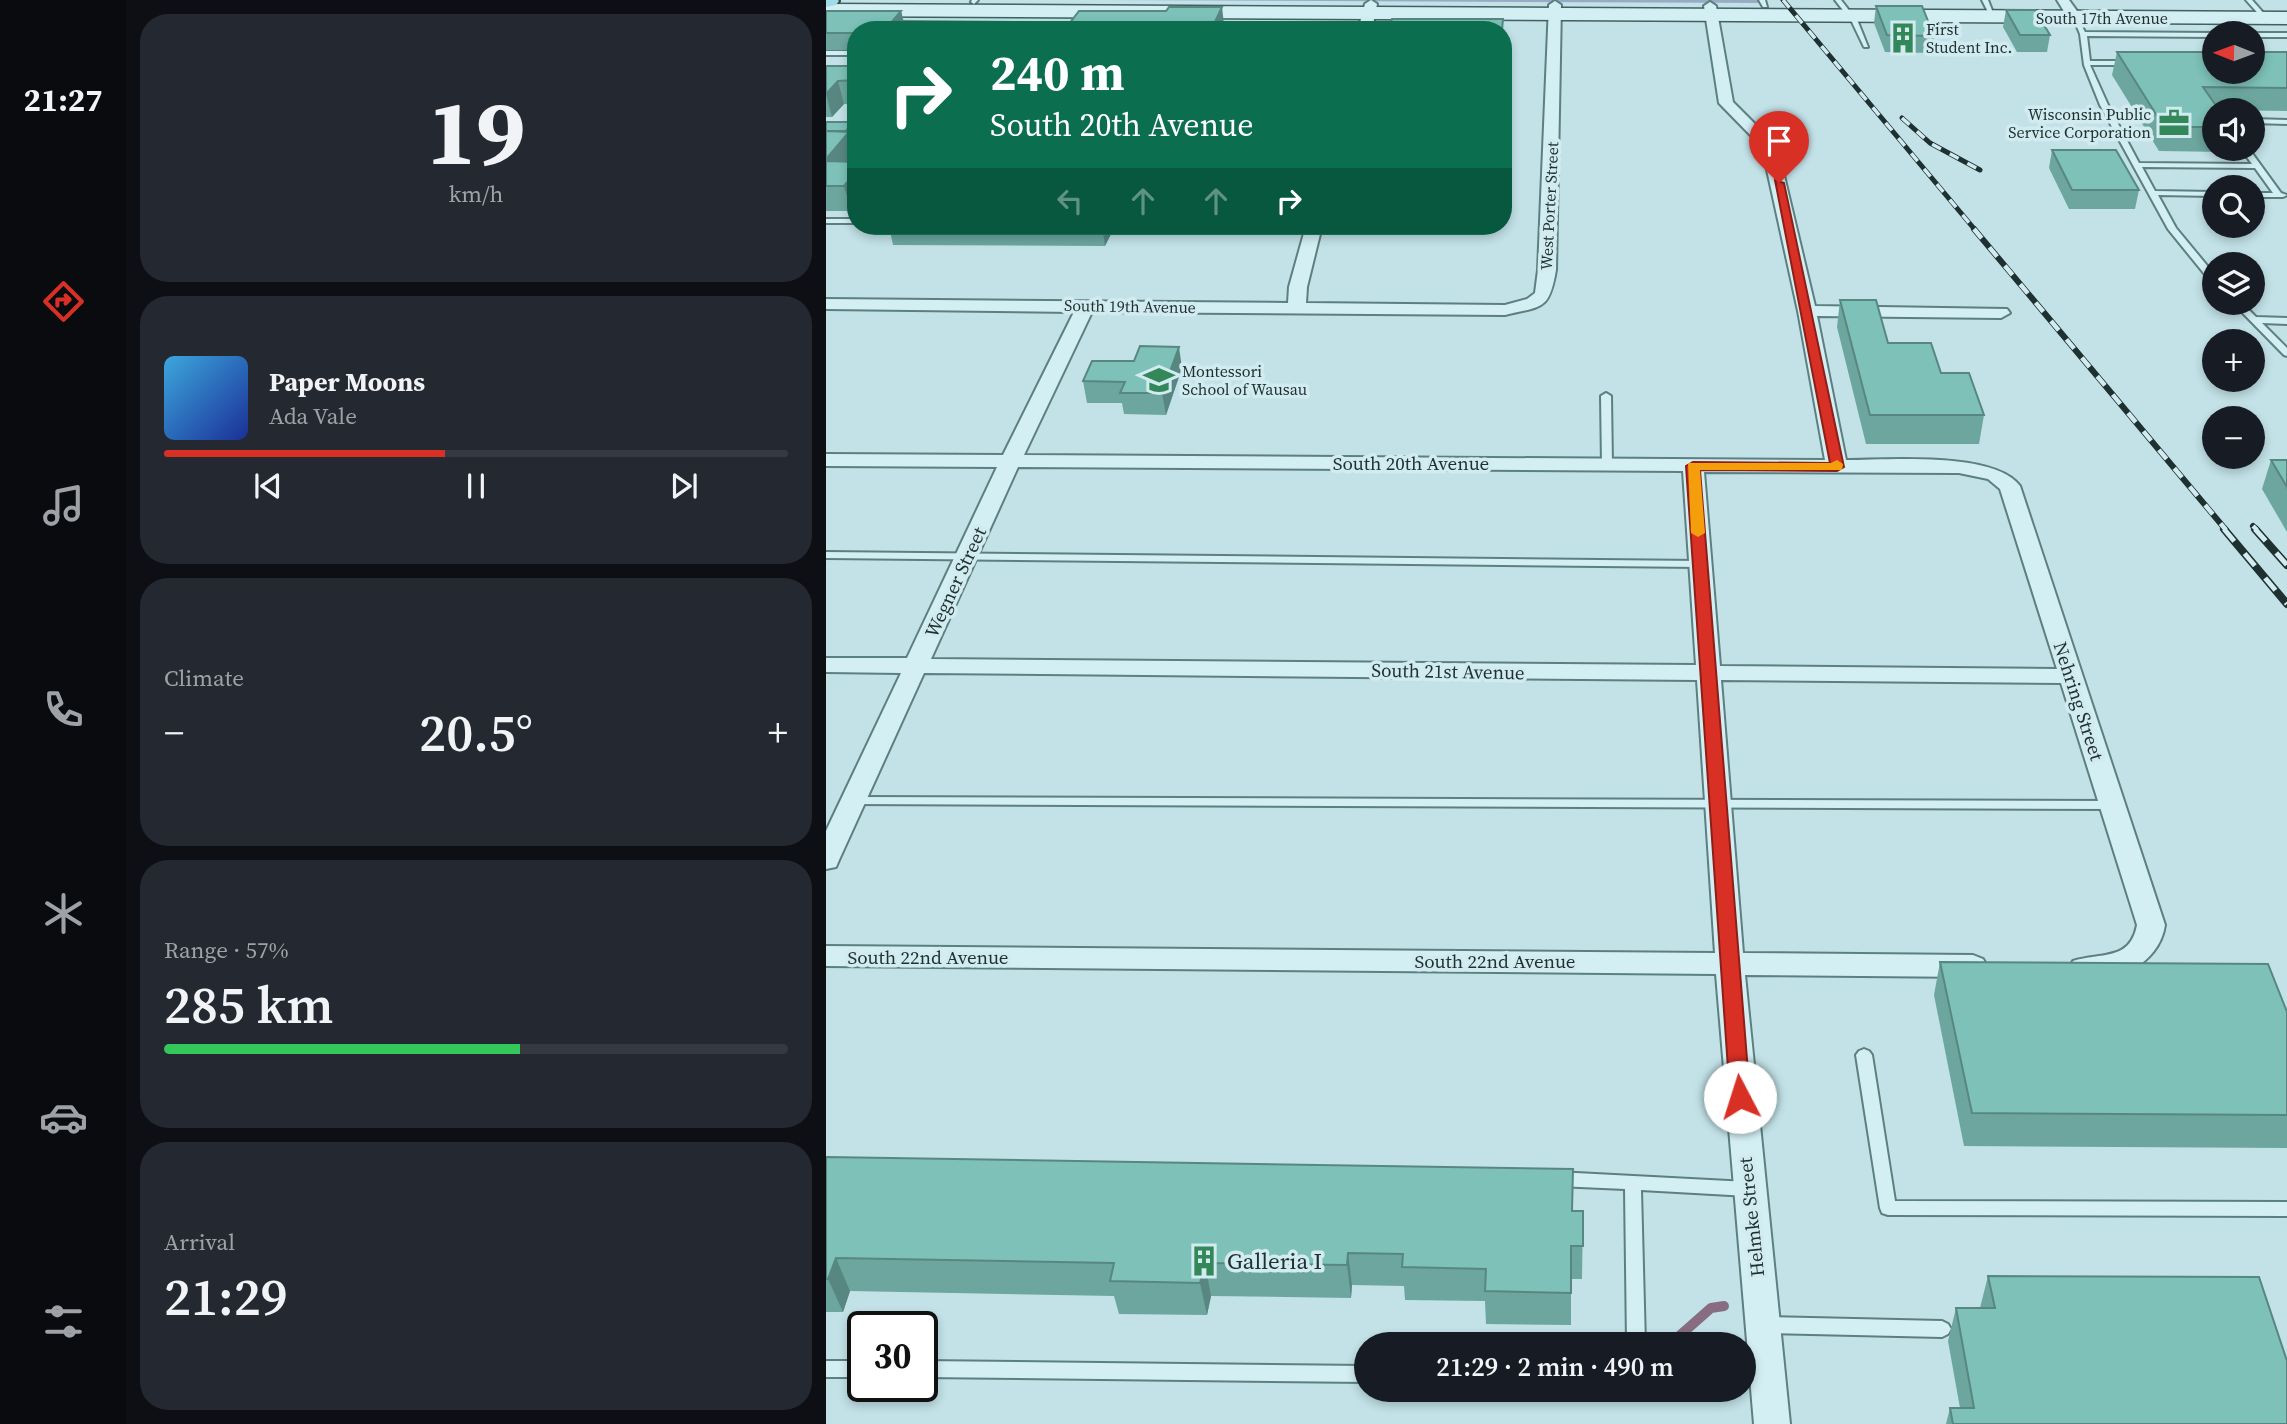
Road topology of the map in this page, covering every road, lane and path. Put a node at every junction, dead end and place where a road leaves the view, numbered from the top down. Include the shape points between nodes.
1 (975, 1) edge
2 (1764, 3) edge
3 (827, 4) edge
4 (1844, 7) edge
5 (1989, 8) edge
6 (1555, 9) junction
7 (2257, 9) edge
8 (2287, 9) edge
9 (1711, 10) junction
10 (2072, 15) edge
11 (1368, 16) edge
12 (1032, 17) edge
13 (2287, 18) edge
14 (946, 21) edge
15 (2202, 33) edge
16 (2265, 35) edge
17 (2287, 36) edge
18 (1866, 46) dead end
19 (826, 53) edge
20 (847, 53) edge
21 (2087, 63) junction
22 (2138, 64) edge
23 (2265, 121) edge
24 (2287, 122) edge
25 (2254, 161) edge
26 (2137, 165) junction
27 (2258, 166) junction
28 (2153, 193) junction
29 (2202, 194) edge
30 (2265, 195) edge
31 (2283, 195) edge
32 (826, 221) edge
33 (847, 221) edge
34 (1312, 235) edge
35 (2202, 265) edge
36 (826, 304) edge
37 (1086, 306) junction
38 (1297, 308) junction
39 (1434, 309) joint
40 (1807, 311) junction
41 (2000, 313) dead end
42 (2249, 315) edge
43 (2254, 320) junction
44 (2287, 321) edge
45 (2287, 354) edge
46 (1606, 396) dead end
47 (826, 460) edge
48 (1011, 460) junction
49 (1607, 465) junction
50 (1693, 466) junction
51 (1837, 467) junction
52 (1995, 474) joint
53 (826, 555) edge
54 (968, 557) junction
55 (1700, 564) junction
56 (826, 665) edge
57 (916, 666) junction
58 (1709, 674) junction
59 (2070, 676) junction
60 (854, 801) junction
61 (1718, 803) junction
62 (2112, 805) junction
63 (826, 860) edge
64 (826, 956) edge
65 (1730, 962) junction
66 (2000, 966) edge
67 (2054, 967) edge
68 (1864, 1055) dead end
69 (1540, 1178) edge
70 (1633, 1182) junction
71 (1749, 1189) junction
72 (2287, 1209) edge
73 (1762, 1325) junction
74 (1942, 1329) dead end
75 (1636, 1332) edge
76 (826, 1369) edge
77 (847, 1369) edge
78 (938, 1369) edge
79 (1354, 1374) edge
80 (1756, 1383) edge
81 (1772, 1424) edge

1 - 3 main road, South 17th Avenue
1 - 12 main road, South 17th Avenue
2 - 4 main road, South 17th Avenue
2 - 9 main road, South 17th Avenue
3 - 12 main road, South 17th Avenue
4 - 5 main road, South 17th Avenue
4 - 9 main road, South 17th Avenue
4 - 18 lane
5 - 10 main road, South 17th Avenue
6 - 9 main road, South 17th Avenue
6 - 11 main road, South 17th Avenue
6 - 39 street, West Porter Street via 1544,295 1533,303 1505,310
7 - 8 main road, South 17th Avenue
7 - 10 main road, South 17th Avenue
7 - 13 main road, South 17th Avenue
9 - 40 street via 1726,103 1769,146
10 - 15 lane
10 - 21 lane
11 - 12 main road, South 17th Avenue
12 - 14 lane
16 - 17 lane
19 - 20 lane
21 - 22 lane
21 - 26 lane
23 - 24 lane
25 - 27 lane
26 - 27 lane
26 - 28 lane
27 - 31 lane
28 - 29 lane
28 - 35 lane via 2172,229
30 - 31 lane
32 - 33 lane
34 - 38 street
36 - 37 street, South 19th Avenue
37 - 38 street, South 19th Avenue
37 - 48 street, Wegner Street
38 - 39 street, South 19th Avenue
40 - 41 street
40 - 51 street
42 - 43 lane
43 - 44 lane
43 - 45 lane
46 - 49 lane
47 - 48 street, South 20th Avenue
48 - 49 street, South 20th Avenue
48 - 54 street, Wegner Street
49 - 50 street, South 20th Avenue
50 - 51 street, South 20th Avenue
50 - 55 street, Helmke Street
51 - 52 street, South 20th Avenue via 1959,467
52 - 59 street, Nehring Street via 2010,486
53 - 54 lane
54 - 55 lane
54 - 57 street, Wegner Street
55 - 58 street, Helmke Street
56 - 57 street, South 21st Avenue
57 - 58 street, South 21st Avenue
57 - 60 street, Wegner Street
58 - 59 street, South 21st Avenue
58 - 61 street, Helmke Street
59 - 62 street, Nehring Street
60 - 61 lane
60 - 63 street, Wegner Street
61 - 62 lane
61 - 65 street, Helmke Street
62 - 67 street, Nehring Street via 2151,935 2147,946 2130,960 2094,968
64 - 65 street, South 22nd Avenue
65 - 66 street, South 22nd Avenue
65 - 71 street, Helmke Street
68 - 72 lane via 1888,1208
69 - 70 lane
70 - 71 lane
70 - 75 lane
71 - 73 street, Helmke Street
73 - 74 lane
73 - 80 street, Helmke Street
76 - 77 lane
78 - 79 lane
80 - 81 street, Helmke Street

